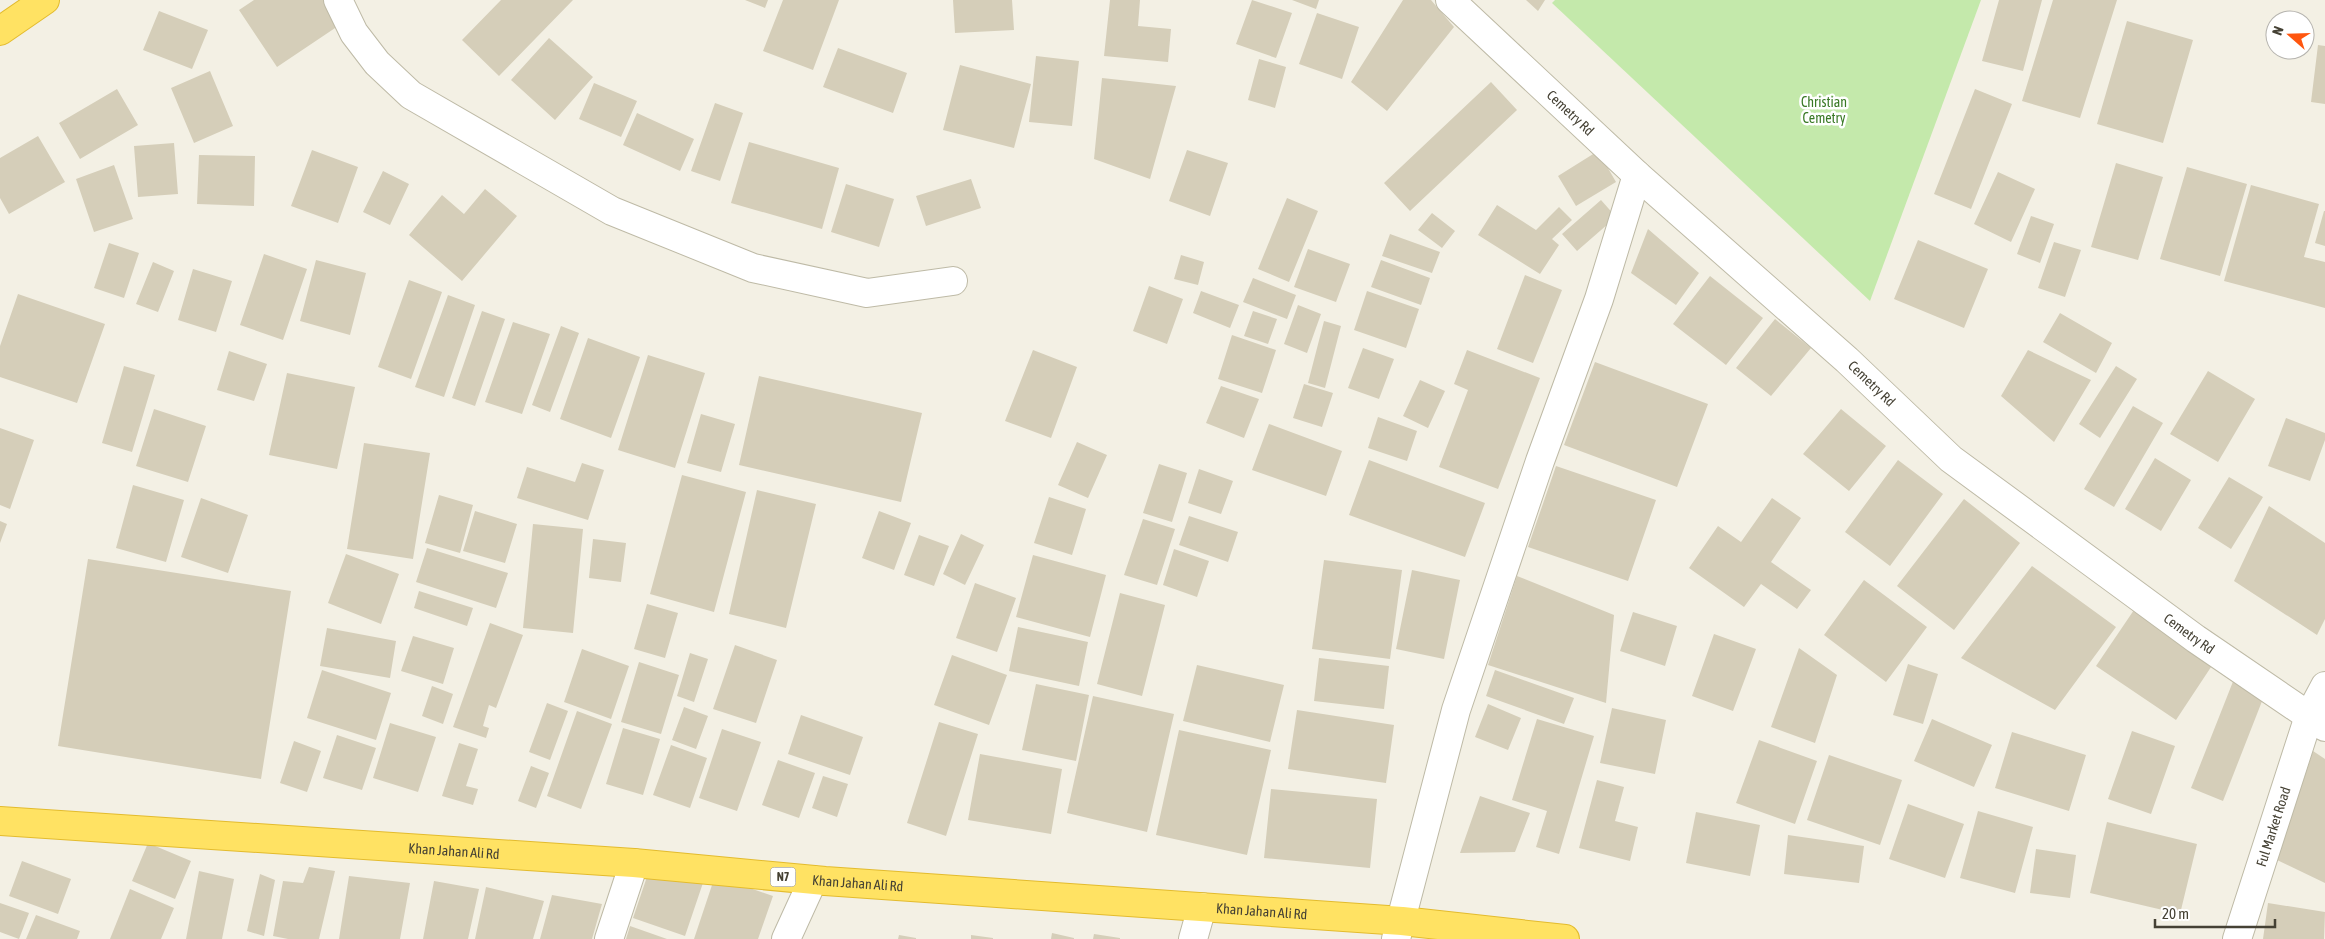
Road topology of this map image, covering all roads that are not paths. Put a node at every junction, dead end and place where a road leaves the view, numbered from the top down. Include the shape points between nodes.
1 (45, 0) edge
2 (338, 0) edge
3 (1450, 0) edge
4 (0, 31) edge
5 (1637, 175) junction
6 (953, 281) dead end
7 (2325, 686) edge
8 (2317, 722) edge
9 (0, 821) edge
10 (634, 863) junction
11 (813, 880) junction
12 (1202, 907) junction
13 (1399, 930) edge
14 (609, 939) edge
15 (786, 939) edge
16 (1193, 939) edge
17 (1565, 939) edge
18 (2238, 939) edge

1 - 4 highway
2 - 6 street via 354,33 377,63 411,95 612,211 753,268 866,293
3 - 5 street, Cemetry Rd
5 - 8 street, Cemetry Rd via 1847,360 1952,459 2196,639
5 - 13 street via 1599,299 1456,710
7 - 8 street, Ful Market Road
8 - 18 street, Ful Market Road
9 - 10 highway, Khan Jahan Ali Rd / N7
10 - 11 highway, Khan Jahan Ali Rd / N7
10 - 14 street
11 - 12 highway, Khan Jahan Ali Rd / N7
11 - 15 street
12 - 13 highway, Khan Jahan Ali Rd / N7
12 - 16 street
13 - 17 highway, Khan Jahan Ali Rd / N7

